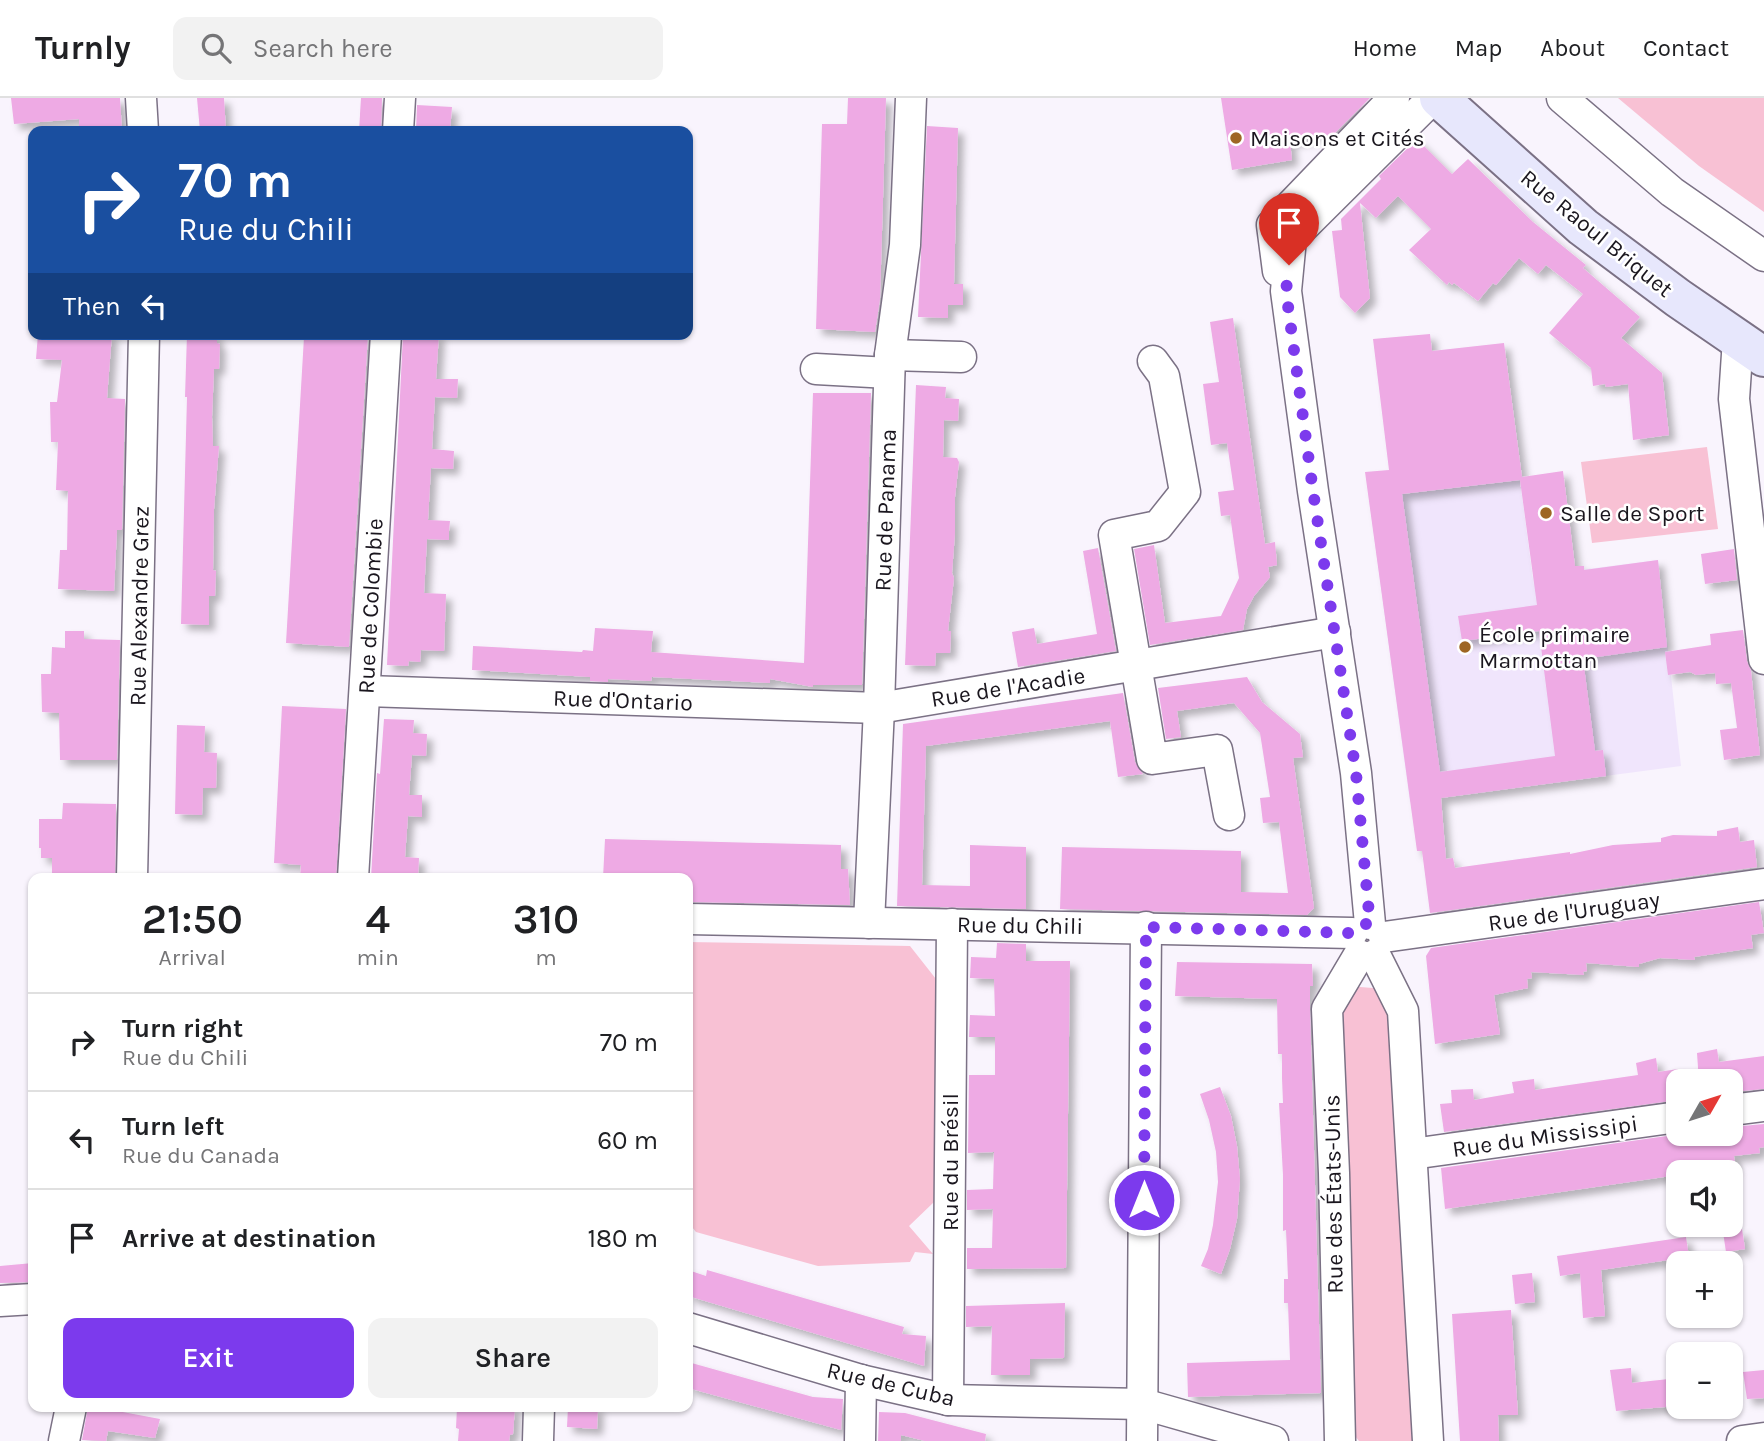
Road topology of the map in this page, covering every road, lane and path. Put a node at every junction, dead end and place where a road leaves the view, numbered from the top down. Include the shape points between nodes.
1 (141, 98) edge
2 (400, 98) edge
3 (911, 98) edge
4 (1394, 98) edge
5 (1433, 98) edge
6 (1439, 98) edge
7 (1562, 98) edge
8 (143, 126) edge
9 (398, 126) edge
10 (1764, 256) edge
11 (1286, 291) junction
12 (144, 340) edge
13 (386, 340) edge
14 (1751, 348) edge
15 (961, 357) dead end
16 (1153, 361) dead end
17 (890, 364) junction
18 (816, 369) dead end
19 (1335, 632) junction
20 (1764, 659) edge
21 (1136, 666) junction
22 (366, 691) junction
23 (879, 708) junction
24 (1229, 815) dead end
25 (132, 873) edge
26 (354, 873) edge
27 (1764, 884) edge
28 (693, 919) edge
29 (869, 923) junction
30 (952, 924) junction
31 (1146, 927) junction
32 (1368, 941) junction
33 (1764, 1106) edge
34 (1743, 1109) edge
35 (1666, 1119) edge
36 (1412, 1154) junction
37 (28, 1299) edge
38 (0, 1301) edge
39 (693, 1330) edge
40 (861, 1380) junction
41 (948, 1400) junction
42 (1143, 1404) junction
43 (70, 1412) edge
44 (540, 1412) edge
45 (1764, 1438) edge
46 (64, 1441) edge
47 (538, 1441) edge
48 (860, 1441) edge
49 (1142, 1441) edge
50 (1273, 1441) edge
51 (1340, 1441) edge
52 (1428, 1441) edge
53 (1742, 1441) edge

1 - 8 street
2 - 9 street
3 - 17 street, Rue de Panama via 905,245
4 - 11 street via 1272,225 1276,266
5 - 11 street via 1291,239
6 - 14 street, Rue Raoul Briquet via 1583,227
7 - 10 street via 1672,192
11 - 19 street
12 - 25 street, Rue Alexandre Grez
13 - 22 street, Rue de Colombie
14 - 20 street via 1734,399
15 - 17 street
16 - 21 street via 1164,376 1185,492 1158,526 1114,535
17 - 18 street
17 - 23 street, Rue de Panama
19 - 21 street, Rue de l'Acadie
19 - 32 street via 1356,773
21 - 23 street, Rue de l'Acadie
21 - 24 street via 1152,760 1217,750
22 - 23 street, Rue d'Ontario
22 - 26 street, Rue de Colombie
23 - 29 street, Rue de Panama
27 - 32 street, Rue de l'Uruguay
28 - 29 street, Rue du Chili
29 - 30 street, Rue du Chili
30 - 31 street, Rue du Chili
30 - 41 street, Rue du Brésil
31 - 32 street, Rue du Chili
31 - 42 street
32 - 36 street via 1403,1011
32 - 51 street, Rue des États-Unis via 1327,1009
33 - 34 street
35 - 36 street, Rue du Mississipi
36 - 52 street
37 - 38 street
39 - 40 street, Rue de Cuba
40 - 41 street, Rue de Cuba
40 - 48 street
41 - 42 street, Rue de Cuba
42 - 49 street
42 - 50 street, Rue de Cuba
43 - 46 street
44 - 47 street
45 - 53 street

